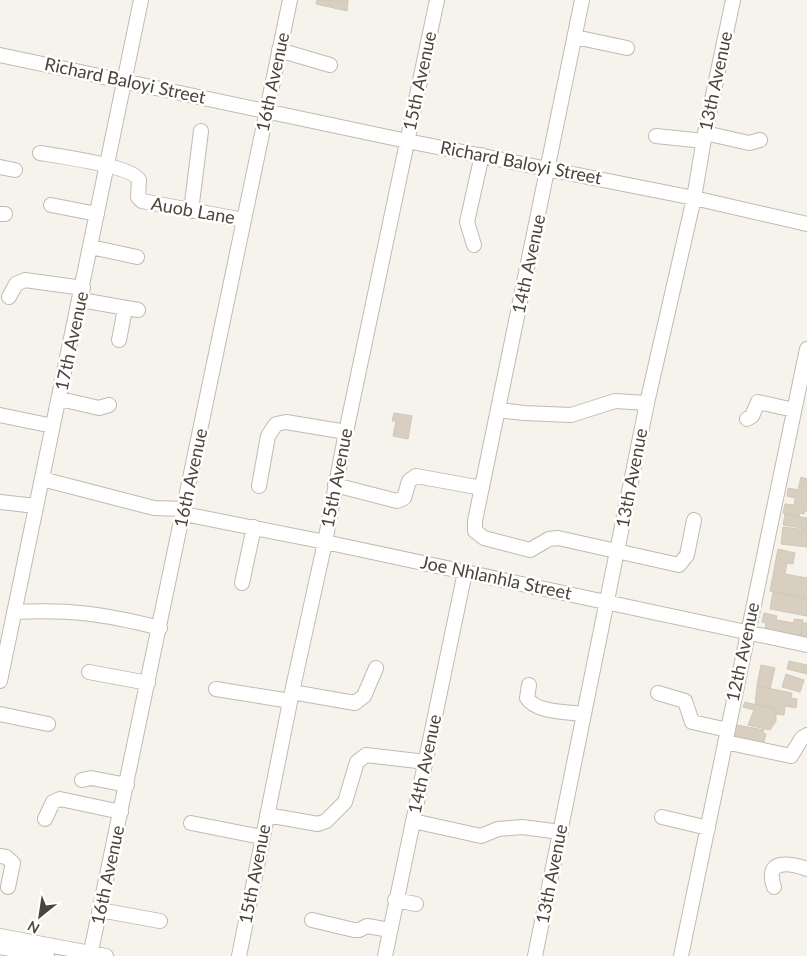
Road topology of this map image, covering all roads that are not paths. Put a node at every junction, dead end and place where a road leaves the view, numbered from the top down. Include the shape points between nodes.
1 (142, 0) edge
2 (290, 0) edge
3 (437, 0) edge
4 (582, 0) edge
5 (733, 0) edge
6 (575, 37) junction
7 (627, 48) dead end
8 (279, 50) junction
9 (0, 55) edge
10 (330, 65) dead end
11 (126, 82) junction
12 (267, 111) junction
13 (201, 131) dead end
14 (656, 136) dead end
15 (704, 137) junction
16 (760, 140) dead end
17 (407, 141) junction
18 (40, 153) dead end
19 (482, 155) junction
20 (107, 166) junction
21 (0, 167) edge
22 (549, 168) junction
23 (15, 170) dead end
24 (694, 198) junction
25 (51, 205) dead end
26 (191, 211) junction
27 (98, 214) junction
28 (244, 220) junction
29 (807, 224) edge
30 (474, 245) dead end
31 (91, 247) junction
32 (137, 257) dead end
33 (82, 294) junction
34 (9, 296) dead end
35 (119, 340) dead end
36 (807, 349) edge
37 (60, 398) junction
38 (647, 403) junction
39 (109, 405) dead end
40 (498, 410) junction
41 (794, 410) junction
42 (0, 415) edge
43 (747, 420) dead end
44 (54, 426) junction
45 (346, 432) junction
46 (42, 479) junction
47 (335, 485) junction
48 (259, 486) dead end
49 (482, 488) junction
50 (0, 502) edge
51 (36, 506) junction
52 (185, 512) junction
53 (694, 520) dead end
54 (254, 527) junction
55 (326, 542) junction
56 (617, 552) junction
57 (465, 572) junction
58 (242, 584) dead end
59 (608, 602) junction
60 (14, 612) junction
61 (160, 628) junction
62 (747, 633) junction
63 (807, 645) edge
64 (376, 668) dead end
65 (89, 672) dead end
66 (0, 681) edge
67 (148, 684) junction
68 (529, 685) dead end
69 (216, 688) dead end
70 (658, 693) dead end
71 (291, 696) junction
72 (0, 714) edge
73 (584, 714) junction
74 (48, 724) dead end
75 (807, 735) edge
76 (727, 736) junction
77 (426, 762) junction
78 (82, 780) dead end
79 (127, 785) junction
80 (121, 812) junction
81 (267, 815) junction
82 (662, 817) dead end
83 (46, 819) dead end
84 (413, 821) junction
85 (191, 823) dead end
86 (708, 828) junction
87 (560, 832) junction
88 (262, 837) junction
89 (0, 856) edge
90 (807, 869) edge
91 (774, 887) dead end
92 (8, 888) dead end
93 (395, 900) junction
94 (416, 904) dead end
95 (100, 910) junction
96 (312, 920) dead end
97 (160, 921) dead end
98 (390, 930) junction
99 (0, 936) edge
100 (0, 947) edge
101 (90, 954) edge
102 (47, 956) edge
103 (106, 956) edge
104 (239, 956) edge
105 (384, 956) edge
106 (535, 956) edge
107 (681, 956) edge

1 - 11 street, 17th Avenue
2 - 8 street, 16th Avenue
3 - 17 street, 15th Avenue
4 - 6 street, 14th Avenue
5 - 15 street, 13th Avenue
6 - 7 street
6 - 22 street, 14th Avenue
8 - 10 street
8 - 12 street, 16th Avenue
9 - 11 street, Richard Baloyi Street
11 - 12 street, Richard Baloyi Street
11 - 20 street, 17th Avenue
12 - 17 street, Richard Baloyi Street
12 - 28 street, 16th Avenue
13 - 26 street
14 - 15 street
15 - 16 street via 749,143
15 - 24 street, 13th Avenue
17 - 19 street, Richard Baloyi Street
17 - 45 street, 15th Avenue
18 - 20 street
19 - 22 street, Richard Baloyi Street
19 - 30 street via 467,222
20 - 26 street, Auob Lane via 137,176 140,200
20 - 27 street, 17th Avenue
21 - 23 street
22 - 24 street, Richard Baloyi Street
22 - 40 street, 14th Avenue
24 - 29 street, Richard Baloyi Street
24 - 38 street, 13th Avenue
25 - 27 street
26 - 28 street, Auob Lane
27 - 31 street, 17th Avenue
28 - 52 street, 16th Avenue
31 - 32 street
31 - 33 street, 17th Avenue
33 - 34 street via 25,280 16,284
33 - 35 street via 132,310
33 - 37 street, 17th Avenue
36 - 41 street, 12th Avenue
37 - 39 street via 99,408
37 - 44 street, 17th Avenue
38 - 40 street via 615,401 574,414 524,414
38 - 56 street, 13th Avenue
40 - 49 street, 14th Avenue
41 - 43 street via 758,402
41 - 62 street, 12th Avenue
42 - 44 street
44 - 46 street, 17th Avenue
45 - 47 street, 15th Avenue
45 - 48 street via 286,422 276,424 268,436
46 - 51 street, 17th Avenue
46 - 52 street, Joe Nhlanhla Street via 154,508
47 - 49 street via 397,501 404,498 409,481 416,476
47 - 55 street, 15th Avenue
49 - 56 street, 14th Avenue via 474,527 476,533 484,538 530,550 553,538
50 - 51 street
51 - 60 street, 17th Avenue
52 - 54 street, Joe Nhlanhla Street
52 - 61 street, 16th Avenue
53 - 56 street via 687,555 679,565
54 - 55 street, Joe Nhlanhla Street
54 - 58 street
55 - 57 street, Joe Nhlanhla Street
55 - 71 street, 15th Avenue
56 - 59 street, 13th Avenue
57 - 59 street, Joe Nhlanhla Street
57 - 77 street, 14th Avenue
59 - 62 street, Joe Nhlanhla Street
59 - 73 street, 13th Avenue
60 - 61 street via 87,612
60 - 66 street, 17th Avenue
61 - 67 street, 16th Avenue
62 - 63 street, Joe Nhlanhla Street
62 - 76 street, 12th Avenue
64 - 71 street via 364,696 356,703
65 - 67 street
67 - 79 street, 16th Avenue
68 - 73 street via 527,696 532,703 542,708
69 - 71 street
70 - 76 street via 685,701 692,722
71 - 81 street, 15th Avenue
72 - 74 street
73 - 87 street, 13th Avenue
75 - 76 street via 791,756
76 - 86 street, 12th Avenue
77 - 81 street via 366,755 357,762 345,802 326,821 318,824
77 - 84 street, 14th Avenue
78 - 79 street via 91,778
79 - 80 street, 16th Avenue
80 - 83 street via 60,799 53,802
80 - 95 street, 16th Avenue
81 - 88 street, 15th Avenue
82 - 86 street
84 - 87 street via 481,836 498,829 522,827
84 - 93 street, 14th Avenue
85 - 88 street
86 - 107 street, 12th Avenue
87 - 106 street, 13th Avenue
88 - 104 street, 15th Avenue
89 - 92 street via 13,863
90 - 91 street via 779,864 772,878
93 - 94 street
93 - 98 street, 14th Avenue
95 - 97 street
95 - 101 street, 16th Avenue
96 - 98 street via 354,930 367,926
98 - 105 street, 14th Avenue
99 - 101 street
100 - 102 street
101 - 103 street

